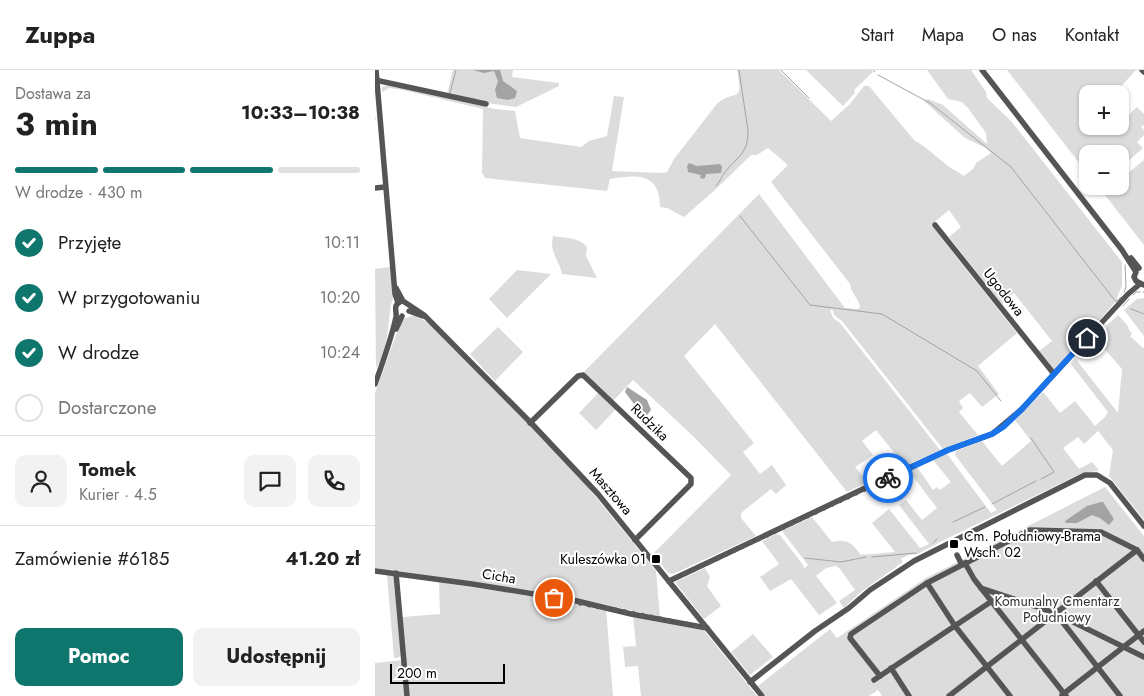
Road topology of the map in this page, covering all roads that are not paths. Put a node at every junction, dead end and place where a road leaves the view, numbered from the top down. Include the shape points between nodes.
1 (376, 70) edge
2 (982, 70) edge
3 (376, 80) edge
4 (486, 104) dead end
5 (385, 187) junction
6 (375, 188) edge
7 (935, 225) dead end
8 (1140, 269) edge
9 (1140, 283) edge
10 (401, 302) junction
11 (409, 309) junction
12 (399, 314) junction
13 (1054, 374) junction
14 (375, 384) edge
15 (530, 423) junction
16 (1144, 526) edge
17 (635, 540) junction
18 (1137, 550) junction
19 (957, 555) dead end
20 (1144, 559) edge
21 (963, 564) junction
22 (375, 571) edge
23 (396, 573) junction
24 (669, 581) junction
25 (1096, 581) junction
26 (927, 583) junction
27 (981, 588) junction
28 (991, 601) junction
29 (1055, 613) junction
30 (955, 626) junction
31 (707, 628) junction
32 (1144, 631) edge
33 (1138, 635) junction
34 (1021, 640) junction
35 (1144, 642) edge
36 (1123, 647) junction
37 (1144, 657) edge
38 (987, 667) junction
39 (1098, 667) junction
40 (891, 668) junction
41 (750, 682) junction
42 (1063, 695) edge
43 (407, 696) edge
44 (762, 696) edge
45 (909, 696) edge
46 (949, 696) edge
47 (1010, 696) edge
48 (1120, 696) edge

1 - 3 street
2 - 8 street
3 - 4 street
3 - 5 street
5 - 6 street
5 - 10 street via 396,288
7 - 13 street, Ugodowa
8 - 9 street via 1134,275
9 - 13 street
10 - 11 street, Masztowa
10 - 12 street via 395,307
11 - 12 street via 406,315
11 - 15 street, Masztowa via 425,317
12 - 14 street
13 - 24 street via 1022,409 992,434 948,450
15 - 17 street, Masztowa via 592,487
15 - 17 street, Rudzika via 578,376 583,375 691,478 691,484
16 - 41 street via 1110,483 1097,476 1085,475 914,561 870,590
17 - 24 street, Masztowa
18 - 20 street
18 - 21 street via 1101,532 1038,529
18 - 25 street
19 - 21 street
21 - 26 street
21 - 27 street
22 - 23 street, Cicha
23 - 31 street, Cicha via 577,601
23 - 43 street
24 - 31 street, Masztowa
25 - 29 street
25 - 33 street
26 - 30 street
26 - 40 street via 851,634 850,638 877,678
27 - 28 street
27 - 29 street
28 - 30 street
28 - 34 street
29 - 34 street
29 - 36 street
29 - 39 street
30 - 38 street
30 - 40 street
31 - 41 street, Masztowa
32 - 33 street
33 - 35 street
33 - 36 street
34 - 38 street
34 - 42 street
36 - 37 street
36 - 39 street
38 - 46 street
38 - 47 street
39 - 42 street
39 - 48 street
40 - 45 street
41 - 44 street, Masztowa

